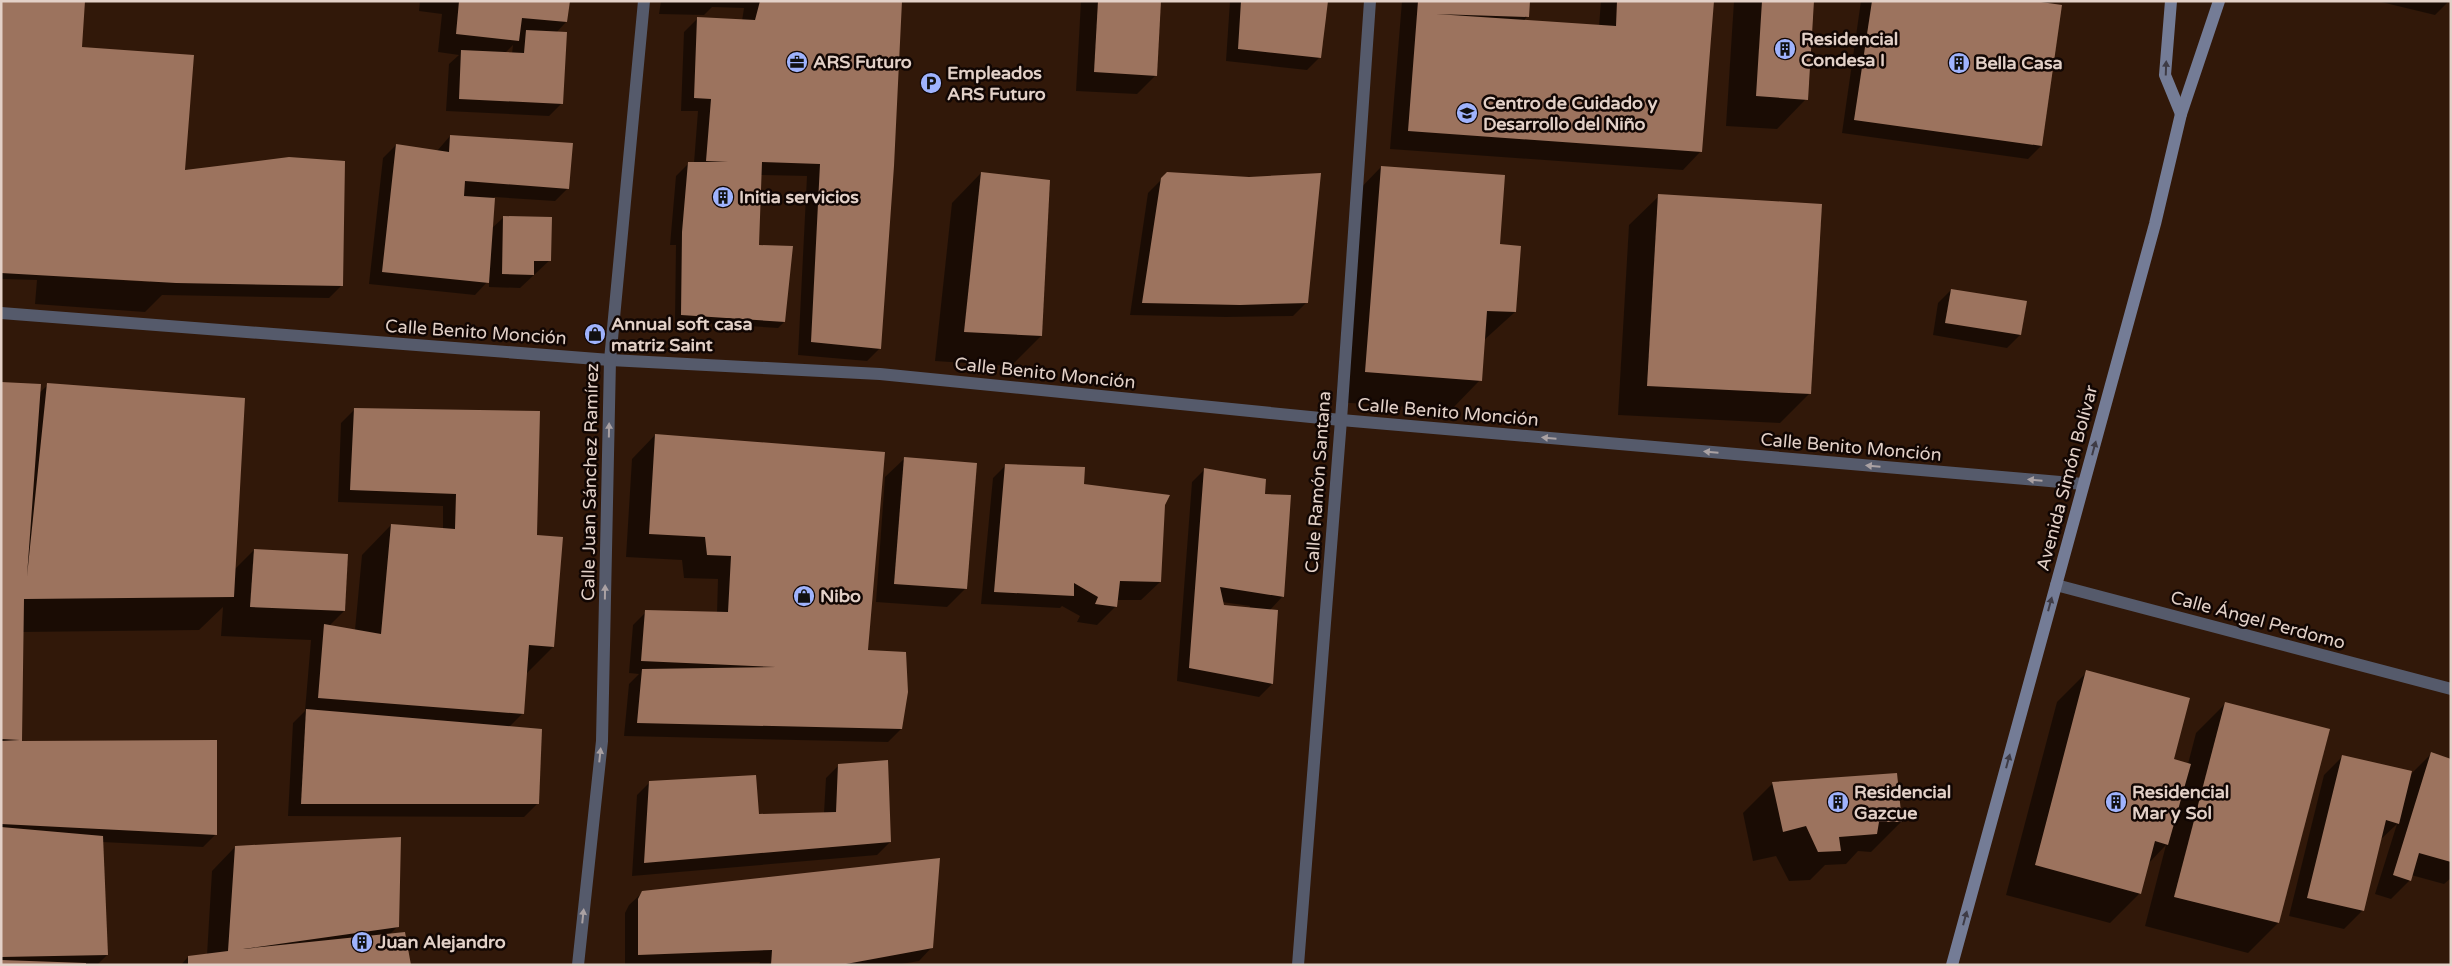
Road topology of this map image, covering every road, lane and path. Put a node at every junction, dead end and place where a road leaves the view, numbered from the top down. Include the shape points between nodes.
1 (644, 1) edge
2 (1370, 1) edge
3 (2171, 1) edge
4 (2219, 1) edge
5 (2180, 114) junction
6 (1, 313) edge
7 (610, 360) junction
8 (1341, 420) junction
9 (2083, 484) junction
10 (2056, 584) junction
11 (2451, 689) edge
12 (578, 965) edge
13 (1298, 965) edge
14 (1952, 965) edge

1 - 7 street, Calle Juan Sánchez Ramírez
2 - 8 street, Calle Ramón Santana
5 -> 3 main road via 2165,75
4 - 5 main road, Avenida Simón Bolívar
9 -> 5 main road, Avenida Simón Bolívar via 2155,224
6 - 7 street, Calle Benito Monción
7 - 8 street, Calle Benito Monción via 880,374
12 -> 7 street, Calle Juan Sánchez Ramírez via 602,741
9 -> 8 street, Calle Benito Monción
8 - 13 street, Calle Ramón Santana
9 - 10 main road, Avenida Simón Bolívar
10 - 11 street, Calle Ángel Perdomo
14 -> 10 main road, Avenida Simón Bolívar

